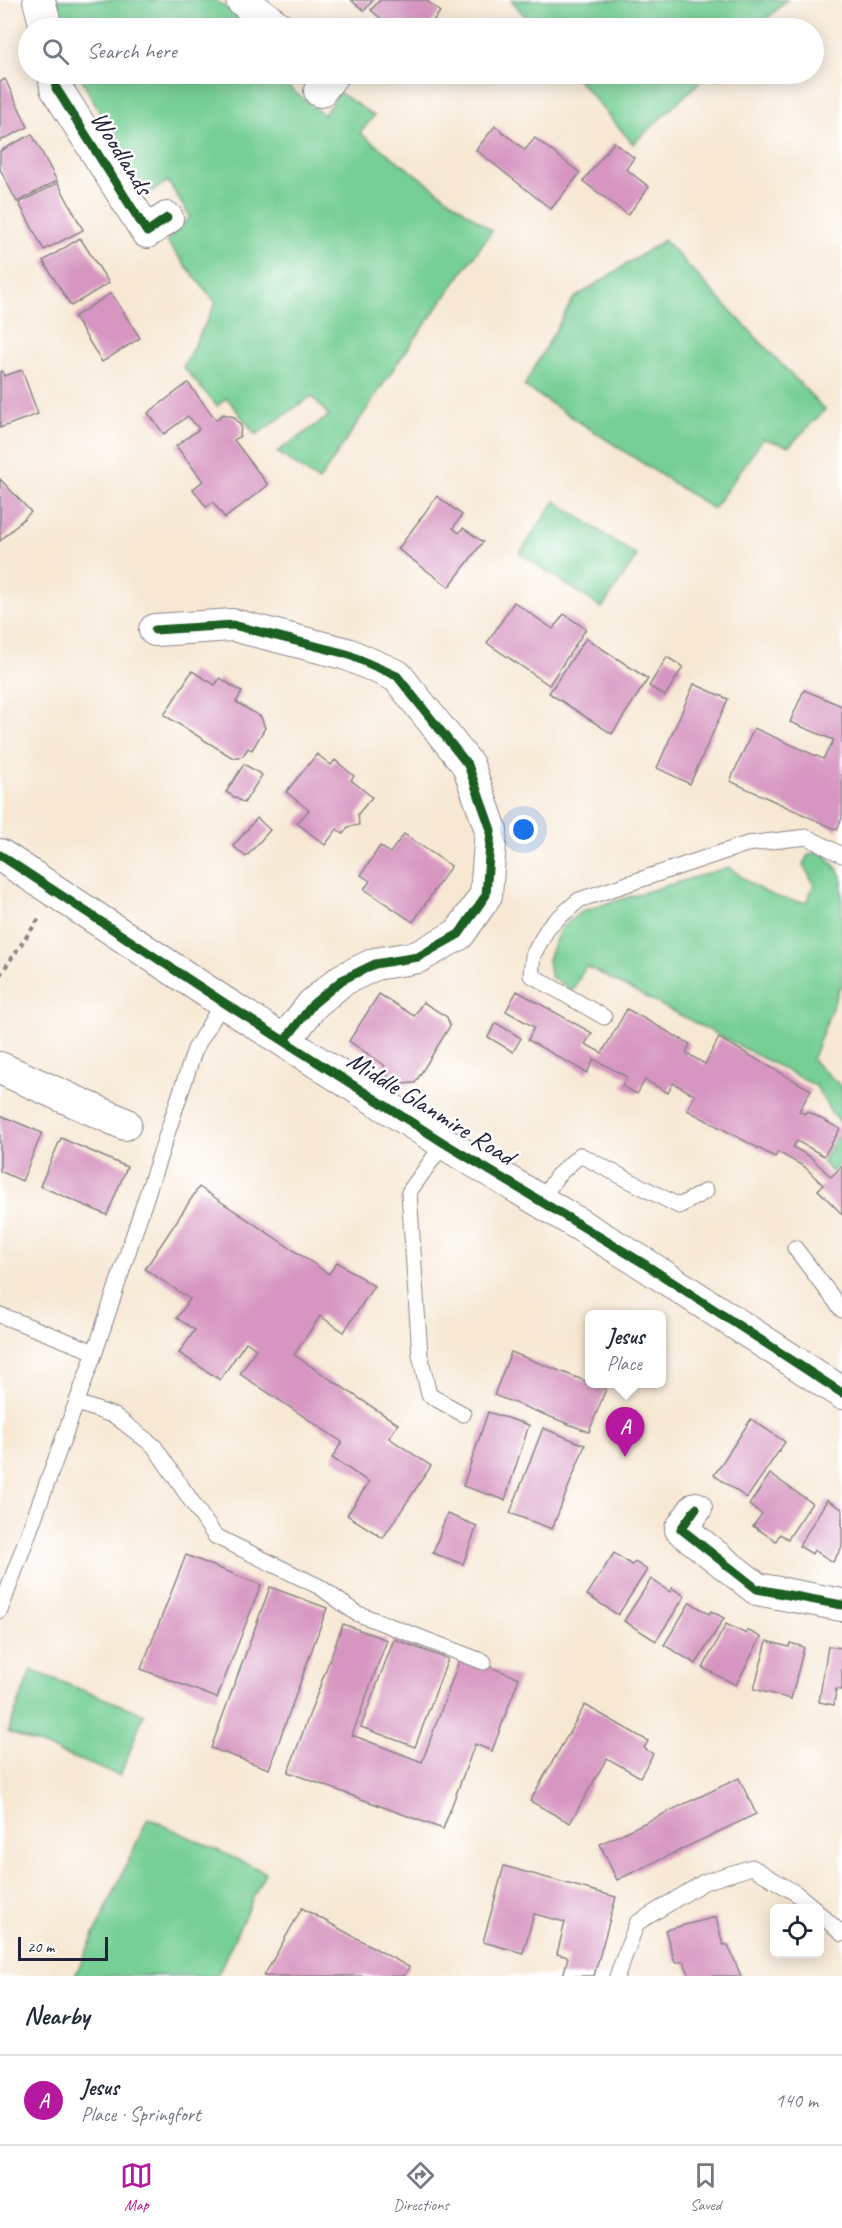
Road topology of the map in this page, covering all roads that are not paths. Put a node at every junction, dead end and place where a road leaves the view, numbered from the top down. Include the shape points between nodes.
1 (39, 0) edge
2 (242, 0) edge
3 (44, 18) edge
4 (266, 18) edge
5 (55, 84) edge
6 (167, 218) dead end
7 (155, 630) dead end
8 (0, 855) edge
9 (842, 855) edge
10 (223, 1002) junction
11 (604, 1017) dead end
12 (285, 1040) junction
13 (0, 1068) edge
14 (125, 1124) dead end
15 (444, 1143) junction
16 (706, 1191) dead end
17 (541, 1201) junction
18 (795, 1248) dead end
19 (842, 1310) edge
20 (0, 1315) edge
21 (95, 1352) junction
22 (842, 1393) edge
23 (76, 1403) junction
24 (463, 1414) dead end
25 (696, 1508) dead end
26 (842, 1605) edge
27 (0, 1611) edge
28 (484, 1662) dead end
29 (809, 1904) edge
30 (824, 1918) edge
31 (842, 1934) edge
32 (616, 1976) edge

1 - 3 street
2 - 4 street
5 - 6 street, Woodlands via 147,232
7 - 12 street via 233,625 347,654 397,676 468,765 490,830 486,895 459,934 418,957 375,964 342,980 313,1004
8 - 10 street, Middle Glanmire Road
9 - 11 lane via 807,837 747,844 579,900 549,926 533,955 531,975
10 - 12 street, Middle Glanmire Road
10 - 21 lane via 195,1050
12 - 15 street, Middle Glanmire Road
13 - 14 street
15 - 17 street, Middle Glanmire Road
15 - 24 lane via 409,1192 420,1355 429,1395
16 - 17 lane via 679,1206 580,1155 557,1176
17 - 22 street, Middle Glanmire Road
18 - 19 lane
20 - 21 lane
21 - 23 lane
23 - 27 lane
23 - 28 lane via 115,1416 154,1446 215,1536 320,1587 356,1613
25 - 26 street via 681,1529 757,1589
29 - 32 lane via 752,1867 704,1882 637,1923
30 - 31 lane

